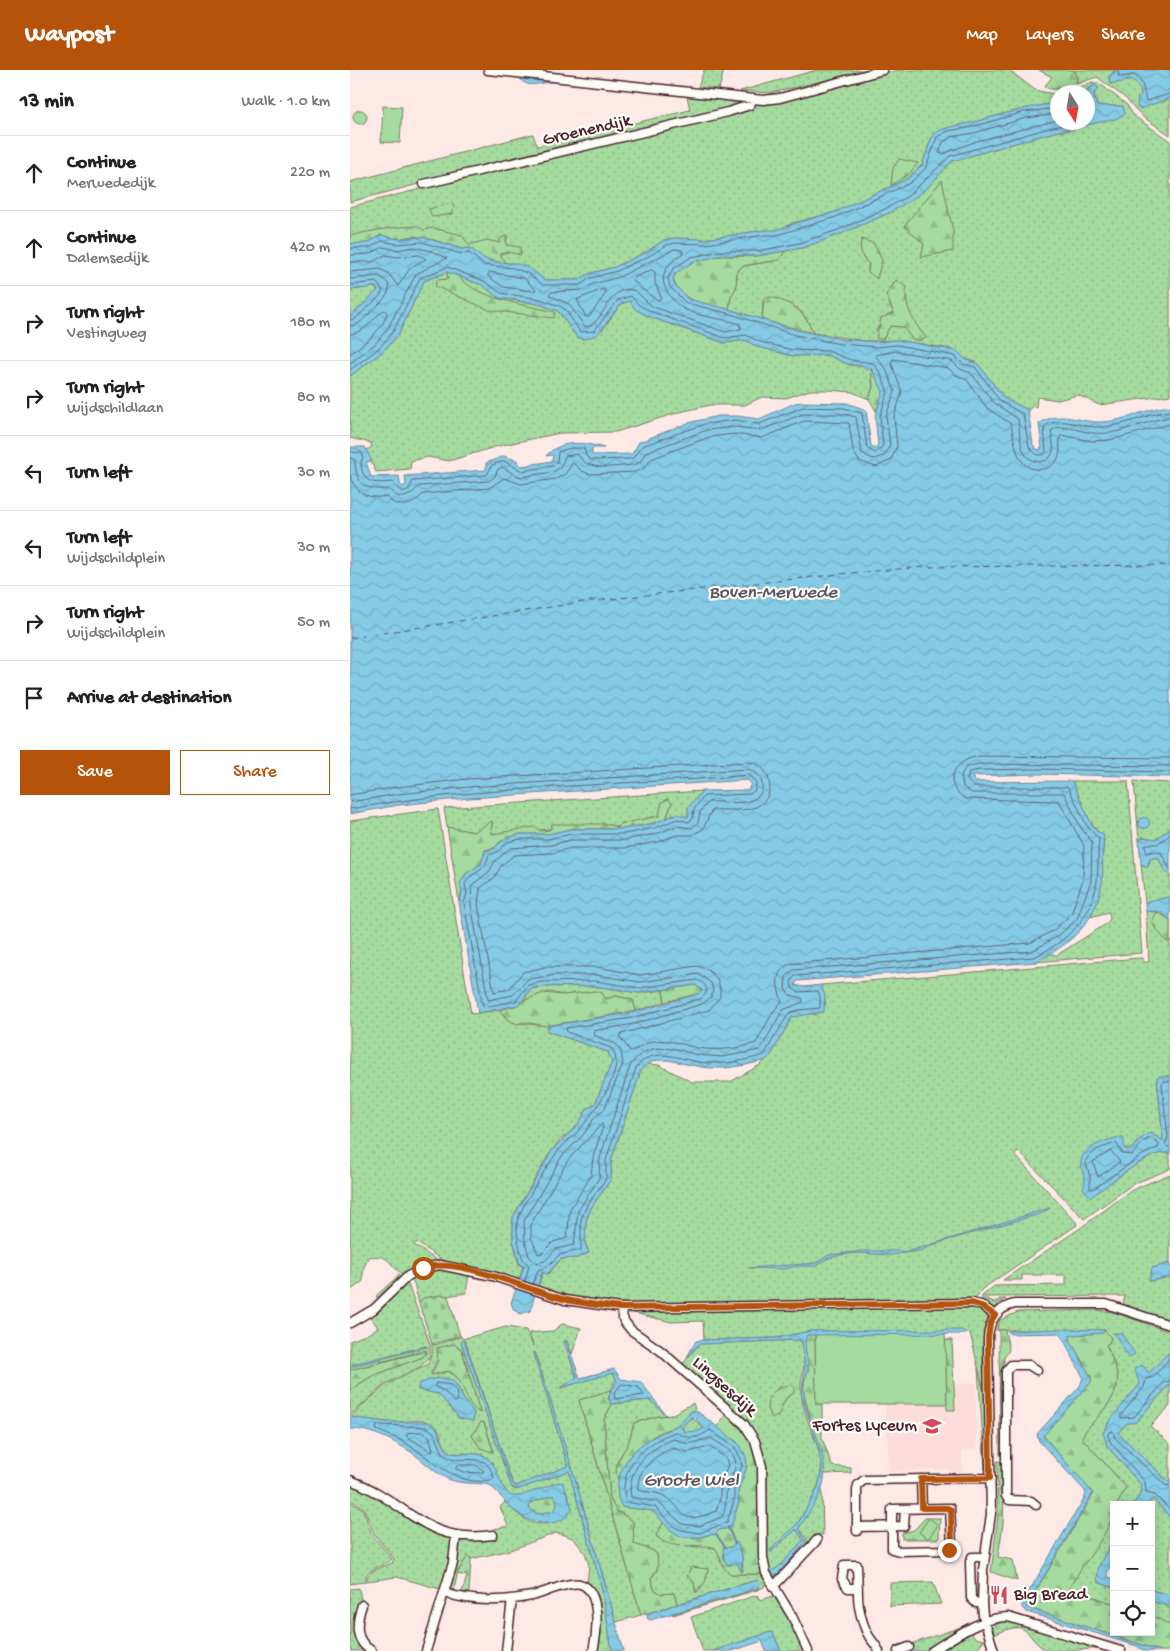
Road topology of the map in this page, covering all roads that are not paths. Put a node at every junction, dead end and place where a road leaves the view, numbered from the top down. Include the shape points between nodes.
1 (488, 70) edge
2 (883, 70) edge
3 (753, 99) junction
4 (424, 184) dead end
5 (620, 1308) junction
6 (995, 1315) junction
7 (350, 1323) edge
8 (1170, 1325) edge
9 (1038, 1370) dead end
10 (990, 1459) junction
11 (1007, 1459) junction
12 (990, 1478) junction
13 (921, 1479) junction
14 (350, 1480) edge
15 (1036, 1505) dead end
16 (922, 1508) junction
17 (905, 1509) junction
18 (891, 1527) junction
19 (493, 1534) dead end
20 (456, 1535) junction
21 (817, 1540) dead end
22 (986, 1557) junction
23 (773, 1586) junction
24 (858, 1588) dead end
25 (444, 1593) junction
26 (512, 1599) junction
27 (982, 1603) junction
28 (362, 1605) dead end
29 (985, 1623) junction
30 (910, 1647) dead end
31 (372, 1651) edge
32 (426, 1651) edge
33 (506, 1651) edge
34 (593, 1651) edge
35 (808, 1651) edge
36 (879, 1651) edge
37 (898, 1651) edge
38 (932, 1651) edge
39 (994, 1651) edge
40 (1122, 1651) edge

1 - 3 street
2 - 3 street via 780,98
3 - 4 street, Groenendijk via 750,104 728,112
5 - 6 street via 972,1303
5 - 7 street via 565,1300 493,1276 440,1265 408,1276 374,1309
5 - 23 street, Lingsesdijk via 631,1330 733,1412 752,1434 762,1466 763,1558
6 - 8 street via 1015,1304 1106,1304
6 - 10 street via 988,1338
9 - 11 street via 1029,1365 1011,1365 1006,1369
10 - 11 street
10 - 12 street
11 - 15 street via 1007,1498 1031,1501
12 - 13 street
12 - 22 street via 991,1521
13 - 16 street
13 - 18 street via 860,1483 857,1490 857,1529
14 - 20 street via 380,1494 423,1524
16 - 17 street
16 - 18 street via 951,1509 950,1549 895,1551
17 - 18 street via 891,1510
17 - 18 street via 905,1526
19 - 20 street
20 - 25 street via 453,1564
21 - 23 street
22 - 27 street
22 - 27 street via 972,1557 970,1561 971,1598
23 - 35 street, Lingsesdijk via 792,1616
24 - 36 street via 861,1613
25 - 26 street via 484,1601
25 - 32 street
26 - 33 street
26 - 34 street via 572,1584 586,1586 595,1608 597,1627
27 - 29 street
28 - 31 street via 358,1633
29 - 38 street
29 - 39 street
29 - 40 street via 1010,1617
30 - 37 street

